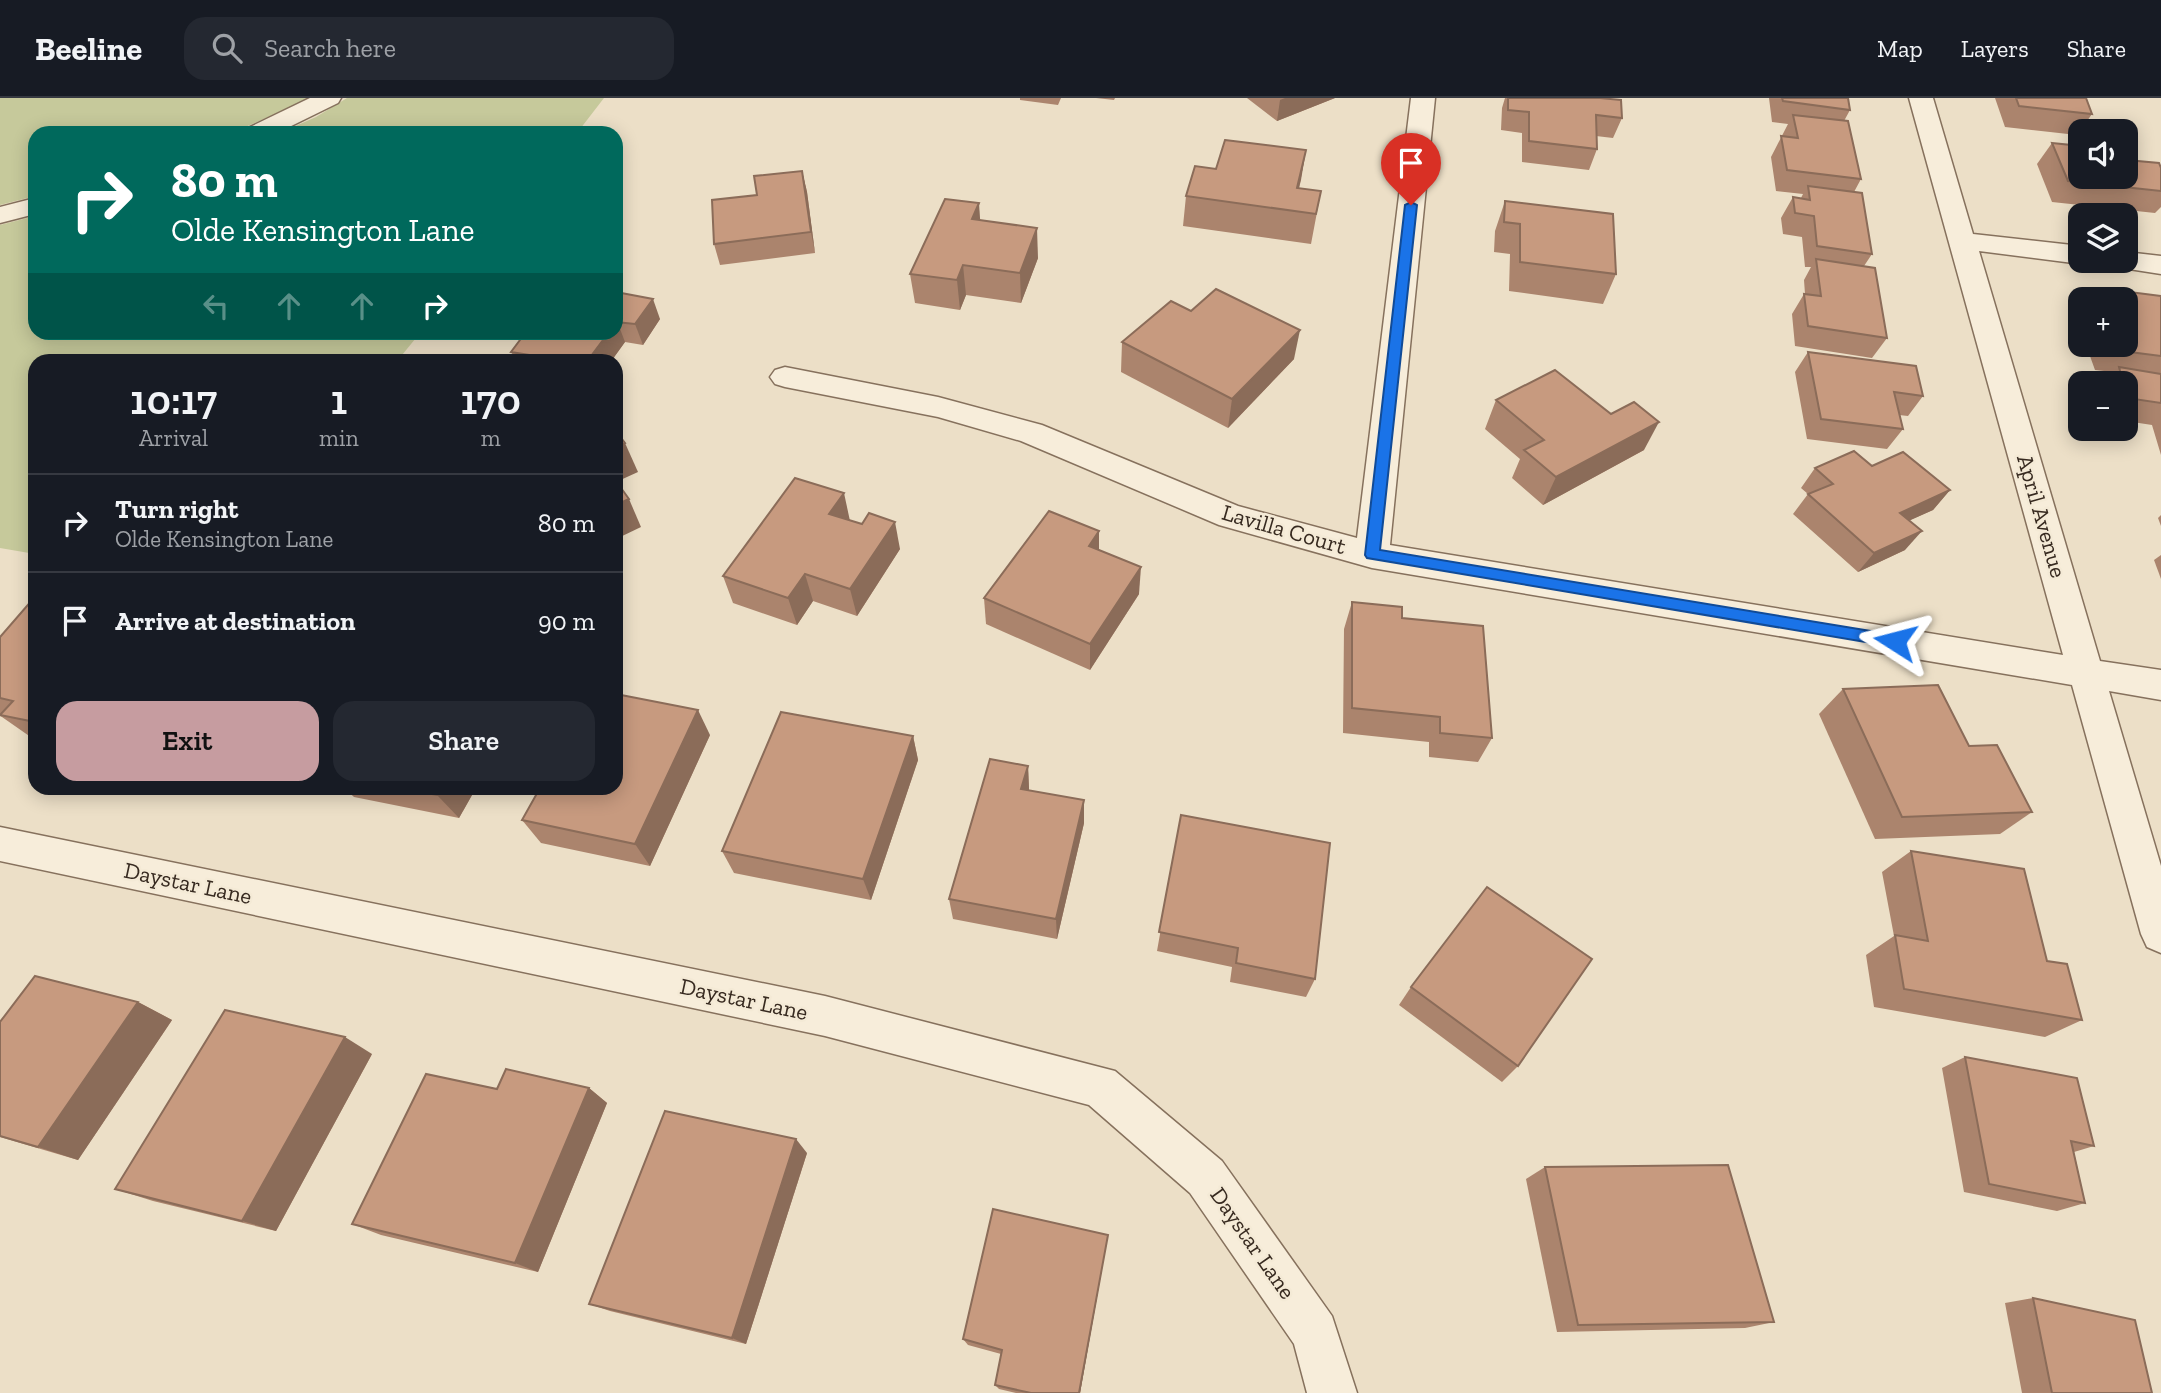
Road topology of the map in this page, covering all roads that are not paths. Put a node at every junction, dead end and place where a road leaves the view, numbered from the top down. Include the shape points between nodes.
1 (329, 98) edge
2 (1423, 98) edge
3 (1921, 98) edge
4 (271, 126) edge
5 (28, 208) edge
6 (0, 215) edge
7 (1964, 241) junction
8 (2068, 253) edge
9 (2138, 262) edge
10 (2161, 265) edge
11 (785, 377) dead end
12 (1372, 555) junction
13 (2088, 673) junction
14 (2161, 685) edge
15 (0, 844) edge
16 (2161, 934) edge
17 (1332, 1393) edge

1 - 4 street
2 - 12 street
3 - 7 street, April Avenue
5 - 6 street
7 - 8 street
7 - 13 street, April Avenue
9 - 10 street
11 - 12 street, Lavilla Court via 938,407 1031,432 1230,516
12 - 13 street, Lavilla Court
13 - 14 street, Lavilla Court
13 - 16 street, April Avenue
15 - 17 street, Daystar Lane via 825,1016 1100,1086 1206,1177 1315,1333

